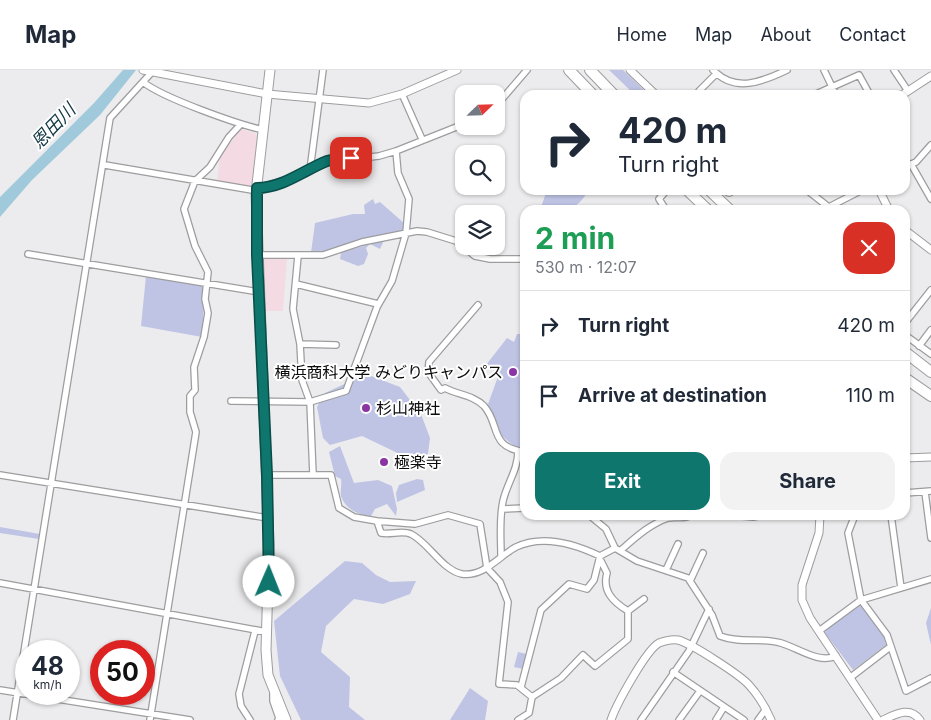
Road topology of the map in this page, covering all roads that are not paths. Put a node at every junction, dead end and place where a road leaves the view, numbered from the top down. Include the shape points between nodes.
1 (270, 70) edge
2 (324, 70) edge
3 (457, 70) edge
4 (527, 70) edge
5 (569, 70) edge
6 (630, 70) edge
7 (824, 70) edge
8 (894, 70) edge
9 (147, 71) edge
10 (783, 71) edge
11 (592, 72) edge
12 (714, 72) edge
13 (931, 76) edge
14 (143, 82) junction
15 (832, 86) junction
16 (588, 90) edge
17 (609, 90) edge
18 (613, 90) edge
19 (651, 90) edge
20 (700, 90) edge
21 (824, 90) edge
22 (834, 90) edge
23 (867, 90) edge
24 (904, 90) edge
25 (910, 90) edge
26 (267, 94) junction
27 (402, 94) junction
28 (505, 96) edge
29 (320, 100) junction
30 (241, 124) junction
31 (455, 127) edge
32 (263, 130) junction
33 (422, 139) junction
34 (931, 145) edge
35 (396, 151) junction
36 (911, 164) joint
37 (104, 165) junction
38 (310, 170) junction
39 (195, 181) junction
40 (257, 188) junction
41 (692, 195) edge
42 (714, 195) edge
43 (813, 195) edge
44 (854, 195) edge
45 (930, 196) edge
46 (703, 205) edge
47 (725, 205) edge
48 (826, 205) edge
49 (838, 205) edge
50 (406, 233) junction
51 (910, 234) edge
52 (931, 250) edge
53 (28, 254) dead end
54 (257, 255) junction
55 (298, 256) junction
56 (520, 259) edge
57 (88, 264) junction
58 (208, 284) junction
59 (296, 284) junction
60 (931, 290) edge
61 (259, 292) junction
62 (378, 304) junction
63 (478, 305) dead end
64 (910, 317) edge
65 (931, 330) edge
66 (910, 339) edge
67 (300, 344) junction
68 (336, 345) dead end
69 (919, 346) junction
70 (931, 354) edge
71 (910, 356) edge
72 (910, 362) edge
73 (931, 372) edge
74 (931, 377) edge
75 (910, 381) edge
76 (931, 396) edge
77 (231, 401) dead end
78 (263, 401) junction
79 (310, 402) junction
80 (518, 452) joint
81 (931, 457) edge
82 (910, 459) edge
83 (0, 475) edge
84 (267, 475) junction
85 (313, 475) junction
86 (52, 483) junction
87 (928, 491) edge
88 (910, 493) edge
89 (184, 505) junction
90 (520, 508) edge
91 (502, 509) junction
92 (268, 518) junction
93 (595, 520) edge
94 (666, 520) edge
95 (820, 520) edge
96 (853, 520) edge
97 (892, 520) edge
98 (377, 521) junction
99 (931, 538) edge
100 (678, 544) dead end
101 (618, 549) junction
102 (703, 553) dead end
103 (501, 557) junction
104 (600, 559) junction
105 (486, 568) junction
106 (666, 570) junction
107 (931, 579) edge
108 (690, 581) junction
109 (0, 584) edge
110 (901, 588) junction
111 (33, 590) junction
112 (644, 600) dead end
113 (861, 600) junction
114 (709, 609) junction
115 (628, 611) junction
116 (166, 615) junction
117 (255, 631) junction
118 (819, 631) junction
119 (267, 632) junction
120 (26, 640) edge
121 (691, 646) junction
122 (890, 647) junction
123 (836, 656) junction
124 (673, 672) junction
125 (851, 677) junction
126 (931, 678) edge
127 (521, 687) junction
128 (0, 690) edge
129 (700, 690) junction
130 (273, 691) junction
131 (15, 692) edge
132 (532, 697) junction
133 (80, 704) edge
134 (16, 705) edge
135 (724, 707) junction
136 (766, 708) junction
137 (150, 717) edge
138 (526, 718) edge
139 (13, 720) edge
140 (190, 720) edge
141 (250, 720) edge
142 (278, 720) edge
143 (286, 720) edge
144 (518, 720) edge
145 (611, 720) edge
146 (641, 720) edge
147 (679, 720) edge
148 (716, 720) edge
149 (744, 720) edge
150 (758, 720) edge
151 (771, 720) edge
152 (878, 720) edge
153 (883, 720) edge
154 (920, 720) edge

1 - 26 main road
2 - 29 street
3 - 27 street
4 - 28 street
5 - 16 highway
6 - 19 street
7 - 15 street
8 - 24 street
9 - 14 street
9 - 26 street
10 - 12 street via 744,85
11 - 17 highway
11 - 18 highway
12 - 20 street
13 - 25 street
14 - 30 street
14 - 37 street via 110,118
15 - 21 street
15 - 22 street
15 - 23 street via 859,75
26 - 29 street
26 - 32 main road
27 - 29 street via 370,103
27 - 33 street
29 - 38 street
30 - 32 street
30 - 39 street via 210,167
31 - 33 street
32 - 40 main road
33 - 35 street
34 - 36 street
35 - 38 street via 335,160
35 - 50 street via 398,173 409,199
36 - 45 street
37 - 39 street
37 - 57 street
38 - 40 street via 265,188
39 - 40 street via 252,190
39 - 58 street via 184,211 194,246 206,266
40 - 54 main road
41 - 46 highway
42 - 47 highway
43 - 48 street
44 - 49 street
50 - 55 street via 362,242 323,255
50 - 56 street via 427,232 456,240 475,256
50 - 62 street via 392,281
51 - 52 street
53 - 57 street
54 - 55 street
54 - 61 main road
55 - 59 street
57 - 58 street
57 - 86 street
58 - 61 street
58 - 89 street via 205,299 208,313 194,367 195,390 190,396 190,412 196,432
59 - 62 street
59 - 67 street via 293,309
60 - 64 street
61 - 78 main road
62 - 79 street via 346,391
63 - 80 street via 429,362 428,372 441,390 445,388 464,394 483,406 497,438
65 - 69 street
66 - 69 street
67 - 68 street
67 - 79 street via 302,380
69 - 70 street
71 - 73 highway
72 - 74 highway
75 - 76 highway
77 - 78 street
78 - 79 street
78 - 84 main road
79 - 85 street
80 - 91 street via 516,469
81 - 82 street
83 - 86 street
84 - 85 street
84 - 92 main road
85 - 98 street via 331,475 342,511
86 - 89 street
86 - 111 street
87 - 88 street
87 - 99 street
89 - 92 street
89 - 116 street
90 - 91 street
91 - 103 street
92 - 119 main road
93 - 101 street via 606,529
94 - 101 street
95 - 118 street via 819,533 802,585 806,612
96 - 113 street via 848,532
97 - 110 street
98 - 105 street via 381,533 412,535 458,572 474,573
98 - 105 street via 415,524 448,515 480,524
100 - 106 street
101 - 104 street
101 - 106 street via 637,561
102 - 108 street
103 - 104 street via 528,543 548,542 574,544
103 - 105 street
104 - 115 street via 607,573 605,580 611,597
104 - 127 street via 594,580 587,589 566,585 542,610
105 - 127 street via 500,582 508,602 499,684
106 - 108 street
107 - 110 street
108 - 114 street
109 - 111 street
110 - 113 street
111 - 116 street
111 - 120 street
112 - 115 street
113 - 118 street
113 - 122 street via 886,635
114 - 121 street
114 - 123 street via 720,636 732,641 777,642 803,653 830,658
115 - 132 street via 628,640 595,666 583,655 562,678
116 - 117 street
116 - 137 street
117 - 119 street
117 - 141 street via 239,694 241,706
118 - 123 street
119 - 130 main road via 267,668
121 - 124 street
121 - 136 street via 747,683
121 - 145 street via 676,640 658,644 616,705
122 - 125 street
122 - 126 street via 906,691
123 - 125 street
124 - 129 street
124 - 146 street
125 - 152 street
127 - 132 street
128 - 131 street
129 - 135 street
129 - 147 street
130 - 142 street
130 - 143 main road
132 - 138 street via 531,710
133 - 137 street
134 - 139 street
135 - 148 street
135 - 149 street
136 - 150 street
136 - 151 street
137 - 140 street
138 - 144 street
153 - 154 street via 904,711

